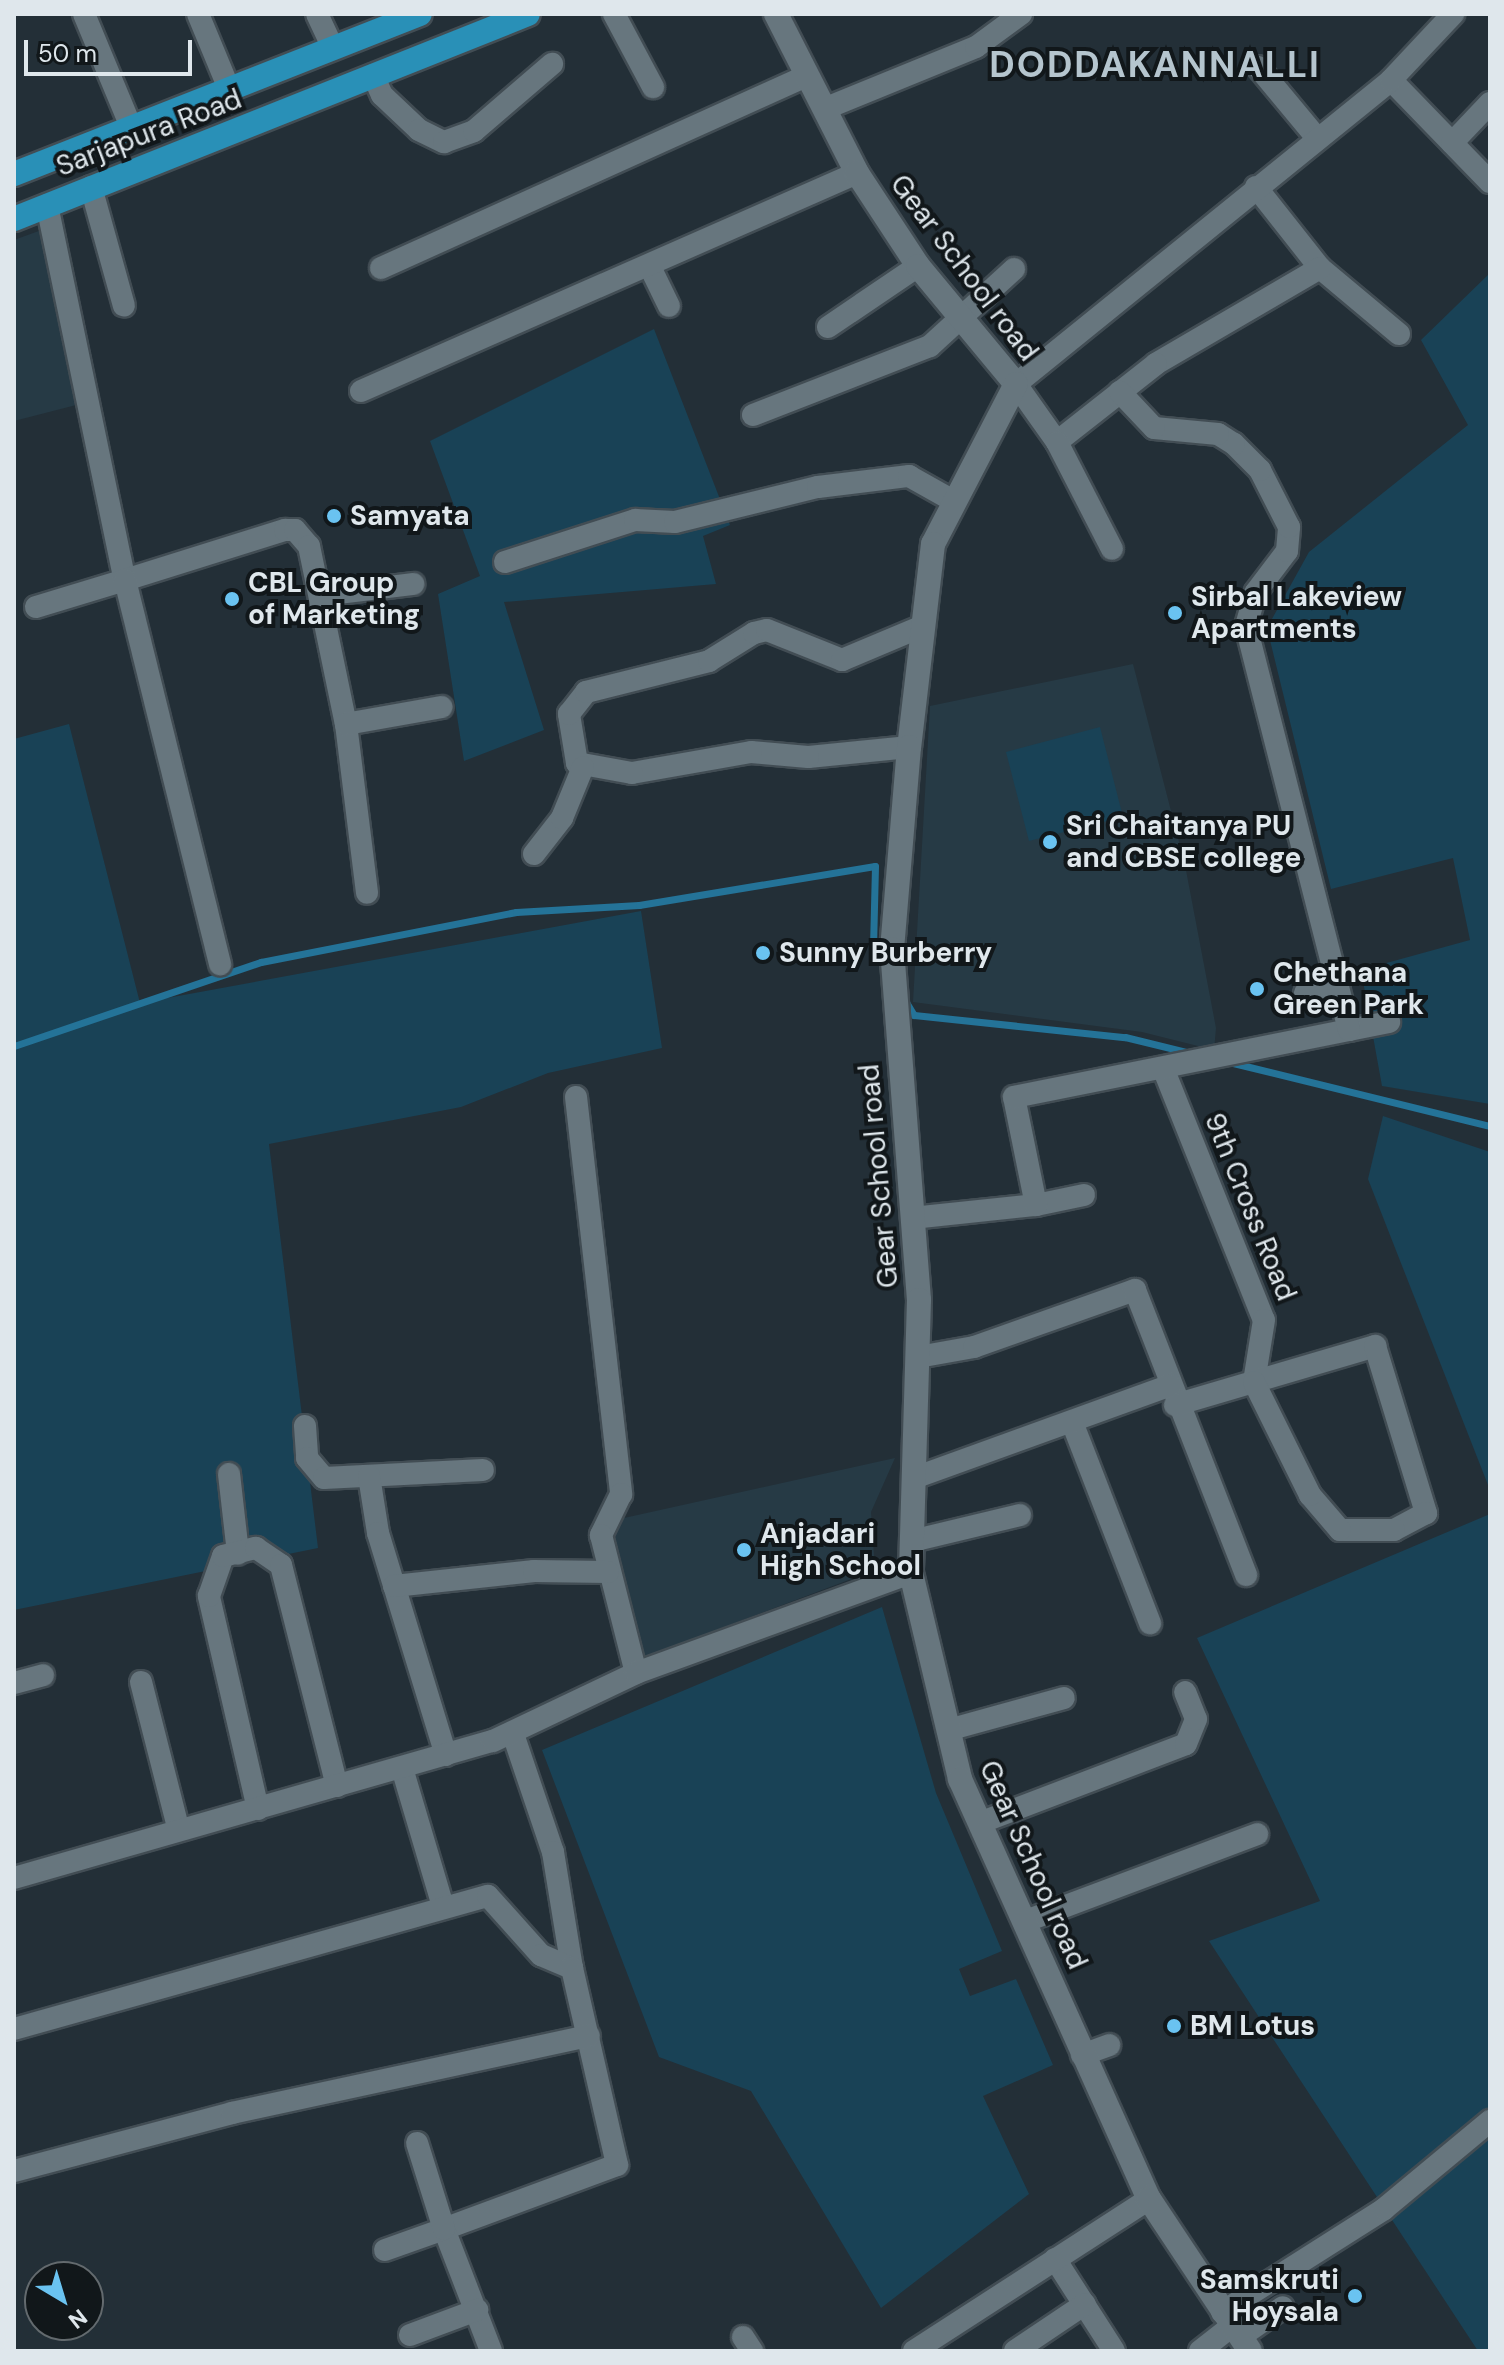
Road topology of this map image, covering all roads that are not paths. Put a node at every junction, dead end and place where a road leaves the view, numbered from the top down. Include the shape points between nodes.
1 (84, 14) edge
2 (198, 14) edge
3 (317, 14) edge
4 (420, 14) edge
5 (528, 14) edge
6 (614, 14) edge
7 (776, 14) edge
8 (1021, 14) edge
9 (1453, 14) edge
10 (333, 48) junction
11 (552, 64) dead end
12 (1258, 67) dead end
13 (373, 75) junction
14 (806, 76) junction
15 (1391, 80) junction
16 (653, 87) dead end
17 (229, 89) junction
18 (1490, 103) edge
19 (824, 109) junction
20 (131, 127) junction
21 (1317, 138) junction
22 (1452, 143) junction
23 (857, 173) junction
24 (14, 174) edge
25 (1490, 182) edge
26 (91, 187) junction
27 (1256, 187) junction
28 (47, 205) junction
29 (14, 219) edge
30 (918, 266) junction
31 (381, 268) dead end
32 (1320, 268) junction
33 (651, 269) junction
34 (1014, 269) dead end
35 (124, 306) dead end
36 (669, 306) dead end
37 (961, 319) junction
38 (828, 327) dead end
39 (1399, 334) dead end
40 (1016, 384) junction
41 (361, 391) dead end
42 (1120, 392) junction
43 (753, 415) dead end
44 (1057, 442) junction
45 (950, 499) junction
46 (1112, 549) dead end
47 (505, 562) dead end
48 (125, 580) junction
49 (413, 584) dead end
50 (322, 595) junction
51 (36, 607) dead end
52 (923, 626) junction
53 (441, 707) dead end
54 (346, 724) junction
55 (909, 747) junction
56 (583, 767) junction
57 (534, 854) dead end
58 (367, 893) dead end
59 (220, 964) dead end
60 (1339, 983) junction
61 (1305, 993) dead end
62 (1389, 1022) dead end
63 (1349, 1030) junction
64 (1163, 1068) junction
65 (576, 1097) dead end
66 (1084, 1195) dead end
67 (1036, 1205) junction
68 (912, 1218) junction
69 (918, 1357) junction
70 (1254, 1382) junction
71 (1173, 1395) junction
72 (1072, 1422) junction
73 (305, 1426) dead end
74 (483, 1470) dead end
75 (229, 1474) dead end
76 (369, 1476) junction
77 (914, 1478) junction
78 (1020, 1515) dead end
79 (912, 1541) junction
80 (238, 1553) junction
81 (608, 1572) junction
82 (911, 1573) junction
83 (1246, 1575) dead end
84 (394, 1586) junction
85 (1150, 1623) dead end
86 (636, 1673) junction
87 (43, 1675) dead end
88 (141, 1682) dead end
89 (14, 1683) edge
90 (1185, 1692) dead end
91 (1064, 1698) dead end
92 (948, 1730) junction
93 (513, 1734) junction
94 (446, 1755) junction
95 (402, 1768) junction
96 (337, 1786) junction
97 (258, 1809) junction
98 (982, 1822) junction
99 (178, 1827) junction
100 (1257, 1834) dead end
101 (14, 1878) edge
102 (442, 1903) junction
103 (1026, 1921) junction
104 (572, 1968) junction
105 (14, 2029) edge
106 (589, 2036) junction
107 (1109, 2045) dead end
108 (1082, 2055) junction
109 (1490, 2121) edge
110 (417, 2143) dead end
111 (14, 2171) edge
112 (1149, 2199) junction
113 (444, 2229) junction
114 (385, 2250) dead end
115 (1055, 2259) junction
116 (1085, 2304) junction
117 (1283, 2307) dead end
118 (477, 2310) junction
119 (1236, 2332) edge
120 (410, 2335) dead end
121 (491, 2351) edge
122 (914, 2351) edge
123 (1015, 2351) edge
124 (1114, 2351) edge
125 (1200, 2351) edge

1 - 20 street
2 - 17 street
3 - 10 street
4 - 10 main road, Sarjapura Road
5 - 13 main road, Sarjapura Road
6 - 16 street
7 - 14 main road, Gear School road
8 - 19 street via 976,47
9 - 15 street
10 - 17 main road, Sarjapura Road
11 - 13 street via 474,131 444,142 382,95
12 - 21 street
13 - 26 main road, Sarjapura Road
14 - 19 main road, Gear School road
14 - 31 street
15 - 21 street
15 - 22 street
17 - 20 main road, Sarjapura Road
18 - 22 street
19 - 23 main road, Gear School road
20 - 24 main road, Sarjapura Road
21 - 27 street
22 - 25 street
23 - 30 main road, Gear School road
23 - 33 street
26 - 28 main road, Sarjapura Road
26 - 35 street
27 - 32 street
27 - 40 street
28 - 29 main road, Sarjapura Road
28 - 48 street
30 - 37 main road, Gear School road
30 - 38 street
32 - 39 street
32 - 42 street
33 - 36 street
33 - 41 street
34 - 37 street
37 - 40 main road, Gear School road
37 - 43 street via 930,346
40 - 44 street
40 - 45 main road, Gear School road
42 - 44 street
42 - 60 street via 1154,428 1218,434 1234,444 1260,470 1289,527 1287,551 1256,592 1246,626
44 - 46 street
45 - 47 street via 897,476 675,522 635,520
45 - 52 main road, Gear School road via 933,544
48 - 50 street via 295,530 309,546
48 - 51 street
48 - 59 street
49 - 50 street
50 - 54 street
52 - 55 main road, Gear School road
52 - 56 street via 842,660 767,630 709,661 586,692 569,714 573,758
53 - 54 street
54 - 58 street
55 - 56 street via 808,757 751,752 671,771
55 - 68 main road, Gear School road via 893,968
56 - 57 street via 562,818
60 - 61 street
60 - 63 street
62 - 63 street
63 - 64 street
64 - 67 street via 1014,1097
64 - 70 street, 9th Cross Road via 1264,1320
65 - 81 street via 621,1494 601,1535
66 - 67 street
67 - 68 street
68 - 69 main road, Gear School road
69 - 71 street via 974,1347 1135,1290
69 - 77 main road, Gear School road
70 - 70 street via 1310,1495 1340,1530 1394,1530 1426,1513 1375,1346
70 - 71 street
71 - 72 street
71 - 83 street
72 - 77 street
72 - 85 street
73 - 76 street via 307,1458 318,1475
74 - 76 street
75 - 80 street
76 - 84 street
77 - 79 main road, Gear School road
78 - 79 street
79 - 82 main road, Gear School road
80 - 96 street via 268,1551 286,1576
80 - 97 street via 223,1556 209,1596
81 - 84 street via 534,1571
81 - 86 street
82 - 86 street
82 - 92 main road, Gear School road
84 - 94 street
86 - 93 street
87 - 89 street
88 - 99 street
90 - 98 street via 1196,1719 1186,1744
91 - 92 street
92 - 98 main road, Gear School road via 960,1779
93 - 94 street
93 - 104 street via 553,1852
94 - 95 street
95 - 96 street
95 - 102 street
96 - 97 street
97 - 99 street
98 - 103 main road, Gear School road
99 - 101 street
100 - 103 street
102 - 104 street via 488,1896 541,1955
102 - 105 street
103 - 108 main road, Gear School road
104 - 106 street
106 - 111 street via 232,2113
106 - 113 street via 617,2165
107 - 108 street
108 - 112 main road, Gear School road
109 - 119 street
110 - 113 street
112 - 115 street
112 - 119 main road, Gear School road
113 - 114 street
113 - 118 street
115 - 116 street
115 - 122 street
116 - 123 street
116 - 124 street
117 - 119 street
118 - 120 street
118 - 121 street
119 - 125 street

